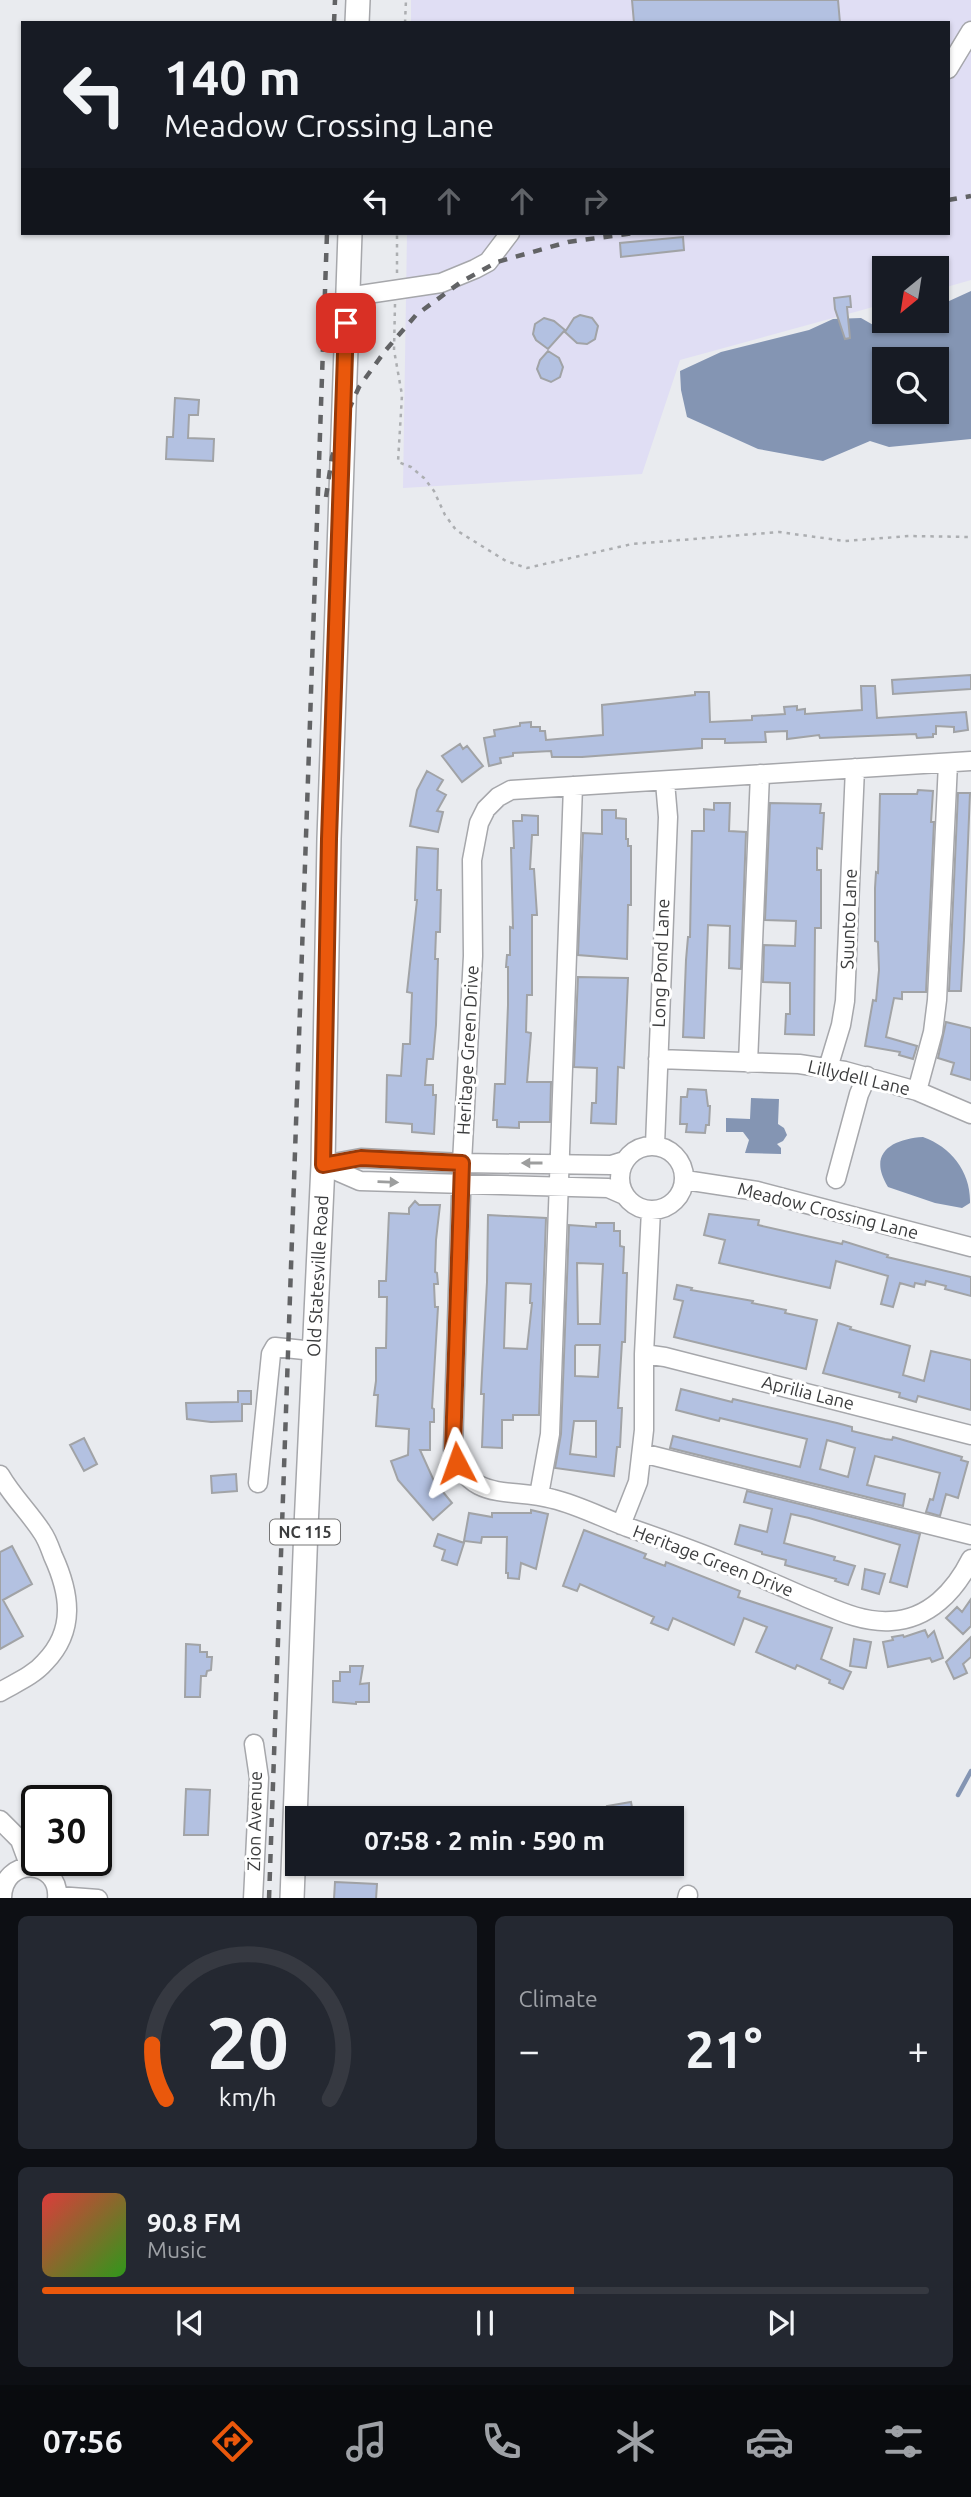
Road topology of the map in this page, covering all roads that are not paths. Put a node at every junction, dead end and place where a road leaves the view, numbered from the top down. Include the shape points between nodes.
1 (358, 0) edge
2 (358, 21) edge
3 (971, 32) edge
4 (950, 66) edge
5 (350, 235) edge
6 (509, 235) edge
7 (347, 297) junction
8 (971, 761) edge
9 (948, 763) junction
10 (855, 768) junction
11 (760, 774) junction
12 (665, 782) junction
13 (573, 786) junction
14 (658, 1059) junction
15 (748, 1063) junction
16 (828, 1068) junction
17 (867, 1076) junction
18 (917, 1091) junction
19 (971, 1114) edge
20 (655, 1145) junction
21 (624, 1161) junction
22 (462, 1163) junction
23 (560, 1163) junction
24 (323, 1165) junction
25 (836, 1179) dead end
26 (685, 1180) junction
27 (461, 1184) junction
28 (560, 1186) junction
29 (624, 1195) junction
30 (651, 1210) junction
31 (971, 1247) edge
32 (314, 1351) junction
33 (644, 1354) junction
34 (971, 1434) edge
35 (642, 1453) junction
36 (0, 1475) edge
37 (258, 1483) dead end
38 (538, 1495) junction
39 (621, 1525) junction
40 (971, 1535) edge
41 (971, 1559) edge
42 (0, 1692) edge
43 (254, 1744) dead end
44 (0, 1820) edge
45 (21, 1843) edge
46 (21, 1869) edge
47 (51, 1876) edge
48 (57, 1897) edge
49 (2, 1898) edge
50 (78, 1898) edge
51 (253, 1898) edge
52 (292, 1898) edge

1 - 2 main road
3 - 4 street
5 - 7 main road, Old Statesville Road / NC 115
6 - 7 street via 496,254 475,270 441,283
7 - 24 main road, Old Statesville Road / NC 115
8 - 9 street, Heritage Green Drive
9 - 10 street, Heritage Green Drive
9 - 18 street via 937,1000
10 - 11 street, Heritage Green Drive
10 - 16 street, Suunto Lane via 845,1001
11 - 12 street, Heritage Green Drive
11 - 15 street
12 - 13 street, Heritage Green Drive
12 - 14 street, Long Pond Lane via 668,817
13 - 22 street, Heritage Green Drive via 511,790 486,809 479,823 472,860 473,956
13 - 23 street
14 - 15 street, Lillydell Lane
14 - 20 street, Long Pond Lane
15 - 16 street, Lillydell Lane
16 - 17 street, Lillydell Lane
17 - 18 street, Lillydell Lane
17 - 25 street
18 - 19 street, Lillydell Lane
20 - 21 street via 643,1146
20 - 26 street via 677,1156
21 - 23 street via 611,1165
21 - 29 street via 620,1172
23 -> 22 street
22 - 24 street via 361,1158
22 - 27 street, Heritage Green Drive
23 - 28 street
24 -> 27 street via 360,1181
24 - 32 main road, Old Statesville Road / NC 115
26 - 30 street via 672,1203
26 - 31 street, Meadow Crossing Lane via 757,1191
27 - 28 street
27 - 38 street, Heritage Green Drive via 453,1449 457,1463 480,1487
28 - 29 street via 608,1188
28 - 38 street via 550,1434
29 - 30 street
30 - 33 street
32 - 37 street via 275,1348 271,1354
32 - 52 main road, Old Statesville Road / NC 115
33 - 34 street, Aprilia Lane
33 - 35 street
35 - 39 street via 638,1482
35 - 40 street
36 - 42 street via 43,1533 64,1580 68,1605 66,1625 46,1662
38 - 39 street, Heritage Green Drive
39 - 41 street, Heritage Green Drive via 870,1621 894,1621 931,1608 948,1594
43 - 51 street, Zion Avenue via 259,1778
44 - 45 street
46 - 49 street via 5,1882
47 - 48 street
48 - 50 street

